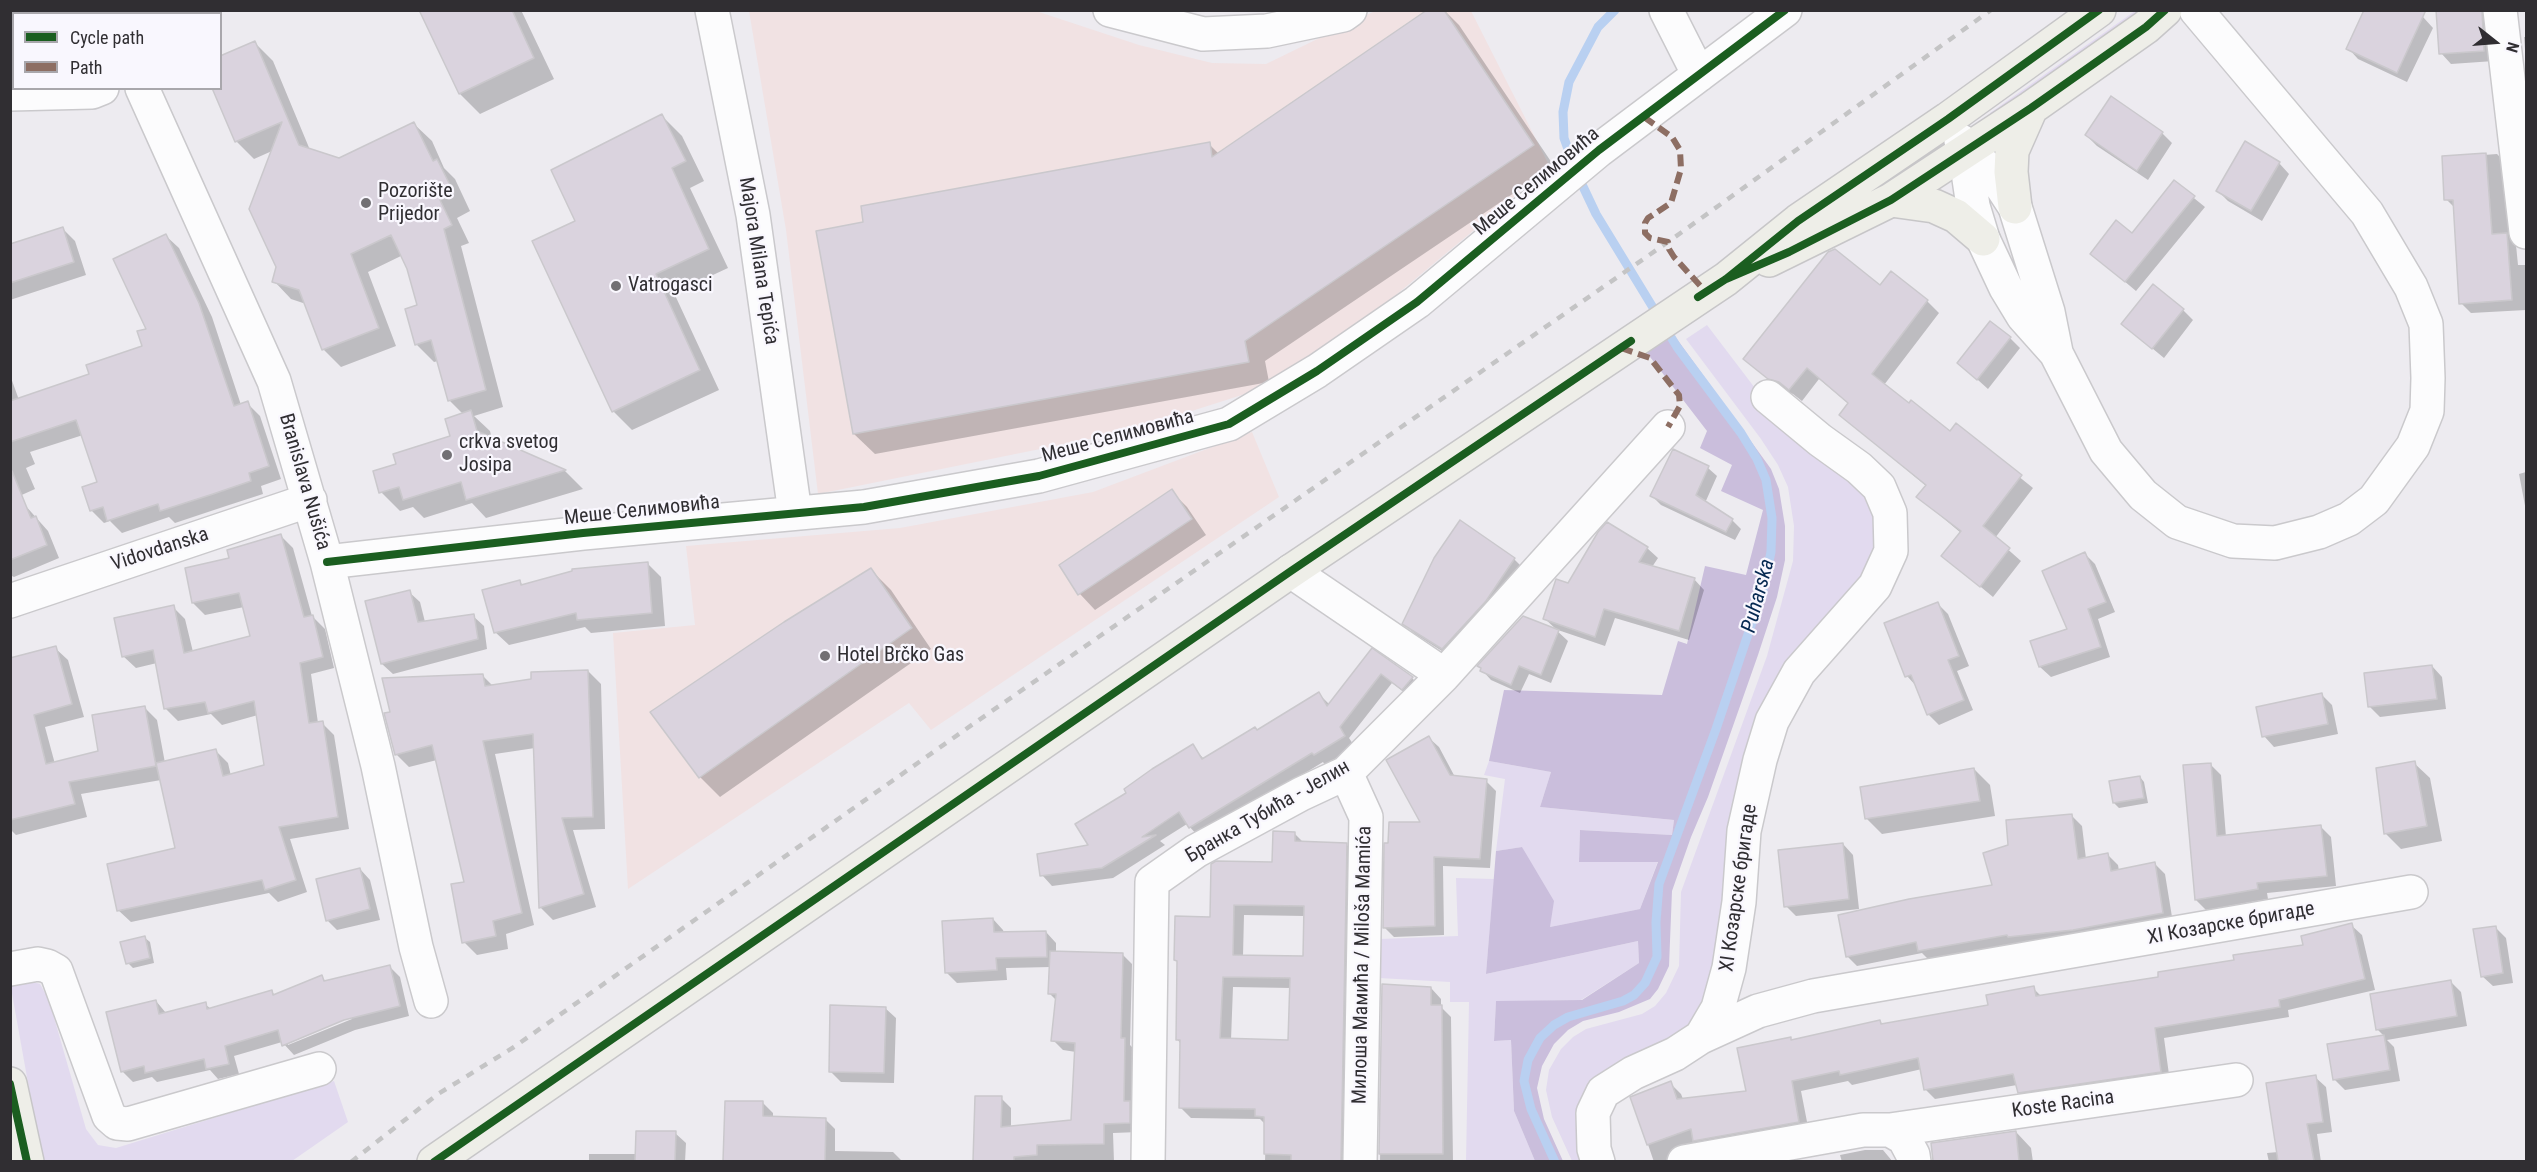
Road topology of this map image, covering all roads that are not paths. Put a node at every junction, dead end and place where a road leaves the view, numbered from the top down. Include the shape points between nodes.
1 (712, 10) edge
2 (1110, 10) edge
3 (1350, 10) edge
4 (1666, 10) edge
5 (1785, 10) edge
6 (2099, 10) edge
7 (2165, 10) edge
8 (2196, 10) edge
9 (2500, 10) edge
10 (1699, 75) junction
11 (97, 90) edge
12 (143, 90) edge
13 (10, 94) edge
14 (2031, 108) junction
15 (1948, 119) junction
16 (1968, 152) junction
17 (1891, 200) junction
18 (2015, 207) junction
19 (2526, 232) edge
20 (1983, 239) junction
21 (1726, 279) junction
22 (2056, 353) junction
23 (1768, 397) dead end
24 (1668, 427) dead end
25 (310, 500) junction
26 (795, 513) junction
27 (327, 562) junction
28 (1291, 571) junction
29 (10, 601) edge
30 (1444, 675) junction
31 (1346, 773) junction
32 (2411, 892) dead end
33 (10, 969) edge
34 (431, 1001) dead end
35 (1701, 1037) junction
36 (319, 1069) dead end
37 (2236, 1080) dead end
38 (10, 1084) edge
39 (1890, 1130) junction
40 (27, 1161) edge
41 (434, 1161) edge
42 (1148, 1161) edge
43 (1360, 1161) edge
44 (1598, 1161) edge
45 (1684, 1161) edge
46 (1914, 1161) edge

1 - 26 street, Majora Milana Tepića via 753,214
2 - 3 street via 1203,34 1267,31 1343,15
4 - 10 street
5 - 10 street, Меше Селимовића
6 - 15 main road
7 - 14 main road
8 - 22 street via 2367,213 2411,287 2426,324 2428,378 2427,411 2413,446 2374,500 2349,519 2319,532 2275,543 2233,541 2177,522 2143,495 2106,451
9 - 19 street
10 - 26 street, Меше Селимовића via 1599,150 1417,302 1317,371 1229,424 1039,476 864,507
11 - 13 street
12 - 25 street, Branislava Nušića via 274,381
14 - 16 main road
14 - 18 main road via 2012,151
15 - 16 street
15 - 21 main road via 1798,221
16 - 17 main road
16 - 18 street via 1992,174
16 - 20 street via 1973,206
17 - 20 main road via 1934,206 1956,216
17 - 21 main road
18 - 22 street via 2048,312
20 - 22 street via 2023,316
21 - 28 main road
23 - 35 street, XI Козарске бригаде via 1879,487 1890,513 1891,551 1875,586 1799,672 1772,721 1744,831 1729,968 1718,1008
24 - 30 street, Бранка Тубића - Јелин
25 - 27 street, Branislava Nušića
25 - 29 street, Vidovdanska
26 - 27 street, Меше Селимовића
27 - 34 street, Branislava Nušića
28 - 30 street
28 - 41 main road
30 - 31 street, Бранка Тубића - Јелин
31 - 42 street, Бранка Тубића - Јелин via 1196,851 1152,882
31 - 43 street, Милоша Мамића / Miloša Mamića via 1366,817
32 - 35 street, XI Козарске бригаде via 1814,996 1758,1011
33 - 36 street via 38,964 56,971 109,1116 117,1123 128,1124
35 - 44 street, XI Козарске бригаде via 1603,1092 1593,1113
37 - 39 street, Koste Racina
38 - 40 main road
39 - 45 street, Koste Racina via 1863,1130
39 - 46 street via 1904,1138

